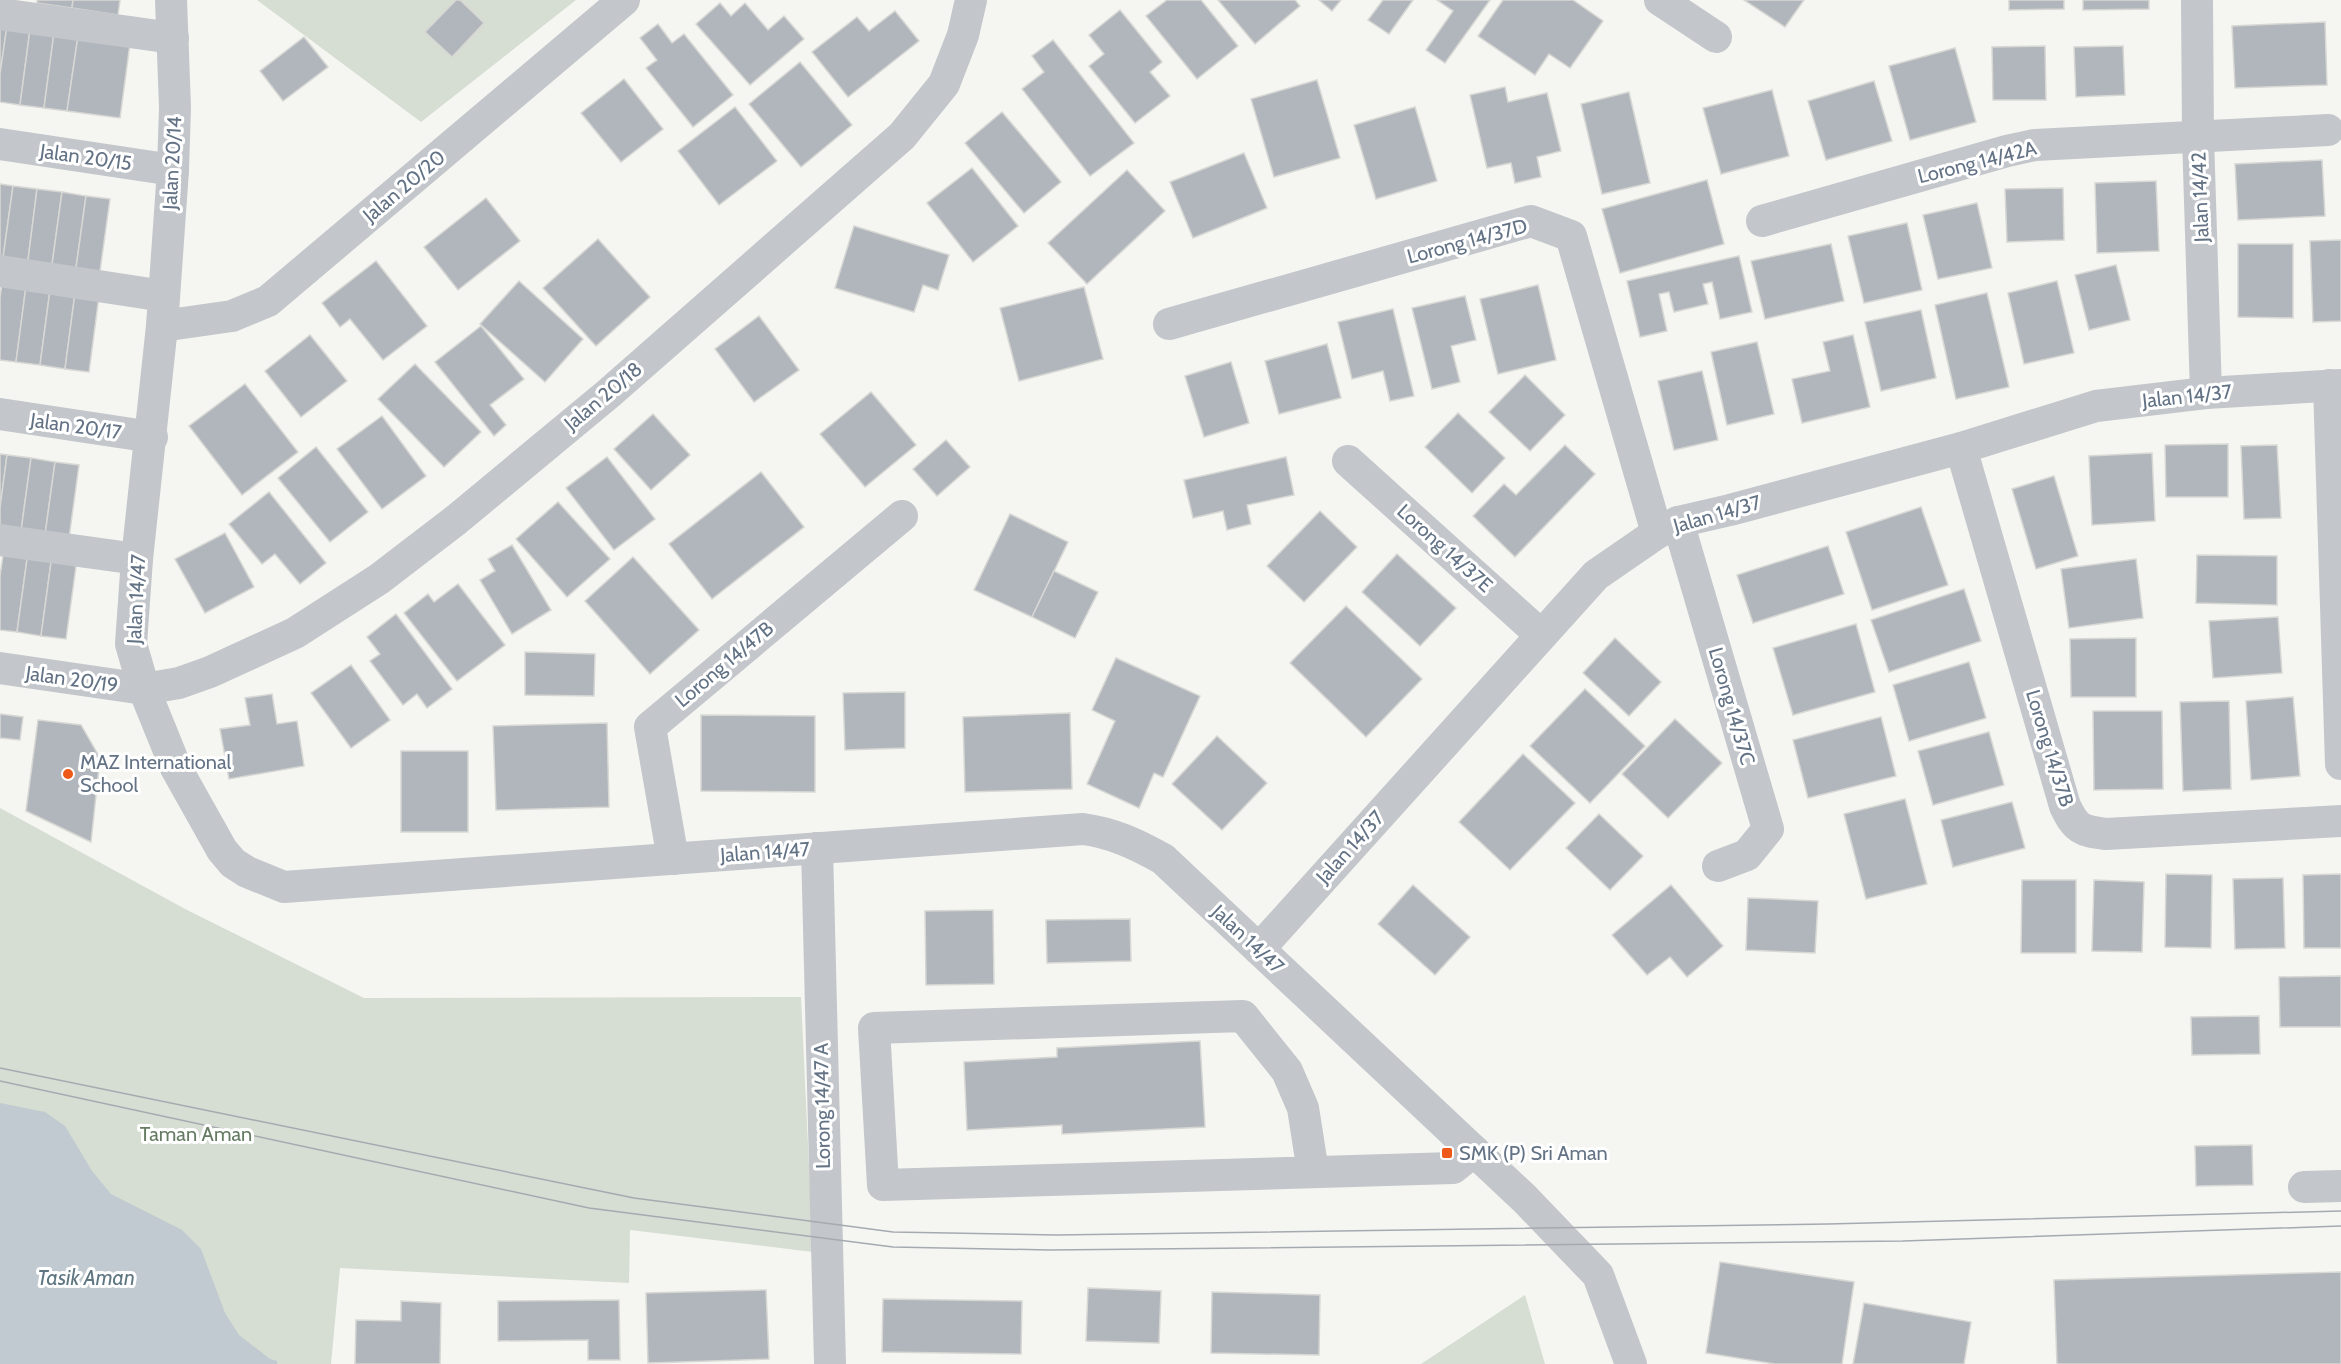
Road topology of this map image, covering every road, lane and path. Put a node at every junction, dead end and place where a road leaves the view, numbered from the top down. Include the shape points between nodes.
1 (171, 0) edge
2 (624, 0) edge
3 (971, 0) edge
4 (1660, 0) edge
5 (2197, 0) edge
6 (0, 14) edge
7 (1716, 37) dead end
8 (172, 38) junction
9 (2328, 130) dead end
10 (2198, 137) junction
11 (0, 144) edge
12 (173, 170) junction
13 (1762, 221) dead end
14 (0, 272) edge
15 (163, 311) junction
16 (1169, 324) dead end
17 (2335, 385) edge
18 (2206, 393) junction
19 (0, 414) edge
20 (152, 437) junction
21 (1961, 448) junction
22 (1348, 461) dead end
23 (902, 516) dead end
24 (1667, 527) junction
25 (0, 540) edge
26 (137, 559) junction
27 (1541, 635) junction
28 (0, 668) edge
29 (144, 689) junction
30 (2341, 764) edge
31 (2341, 821) edge
32 (817, 849) junction
33 (673, 859) junction
34 (1718, 866) dead end
35 (1259, 949) junction
36 (1474, 1151) junction
37 (1313, 1172) junction
38 (2341, 1186) edge
39 (2304, 1187) dead end
40 (830, 1364) edge
41 (1631, 1364) edge

1 - 8 street, Jalan 20/14
2 - 15 street, Jalan 20/20 via 268,301 232,316
3 - 29 street, Jalan 20/18 via 963,35 944,84 902,136 608,394 379,579 295,633 210,672
4 - 7 street
5 - 10 street, Jalan 14/42
6 - 8 street
8 - 12 street, Jalan 20/14
9 - 10 street, Lorong 14/42A
10 - 13 street, Lorong 14/42A via 2007,151
10 - 18 street, Jalan 14/42
11 - 12 street, Jalan 20/15
12 - 15 street, Jalan 20/14
14 - 15 street, Jalan 20/20
15 - 20 street, Jalan 14/47
16 - 24 street, Lorong 14/37D via 1531,221 1571,236
17 - 18 street, Jalan 14/37
17 - 30 street
18 - 21 street, Jalan 14/37 via 2096,406
19 - 20 street, Jalan 20/17
20 - 26 street, Jalan 14/47
21 - 24 street, Jalan 14/37
21 - 31 street, Lorong 14/37B via 2066,806 2080,829 2106,834
22 - 27 street, Lorong 14/37E
23 - 33 street, Lorong 14/47B via 650,726
24 - 27 street, Jalan 14/37 via 1596,575
24 - 34 street, Lorong 14/37C via 1768,829 1747,855
25 - 26 street
26 - 29 street, Jalan 14/47 via 131,644
27 - 35 street, Jalan 14/37
28 - 29 street, Jalan 20/19
29 - 33 street, Jalan 14/47 via 176,768 222,850 247,873 284,887
32 - 33 street, Jalan 14/47
32 - 35 street, Jalan 14/47 via 1083,829 1106,832 1163,859
32 - 40 street, Lorong 14/47 A
35 - 36 street, Jalan 14/47
36 - 37 street via 1453,1168
36 - 41 street, Jalan 14/47 via 1598,1275
37 - 37 street via 883,1185 874,1028 1243,1016 1287,1071 1303,1108
38 - 39 street

